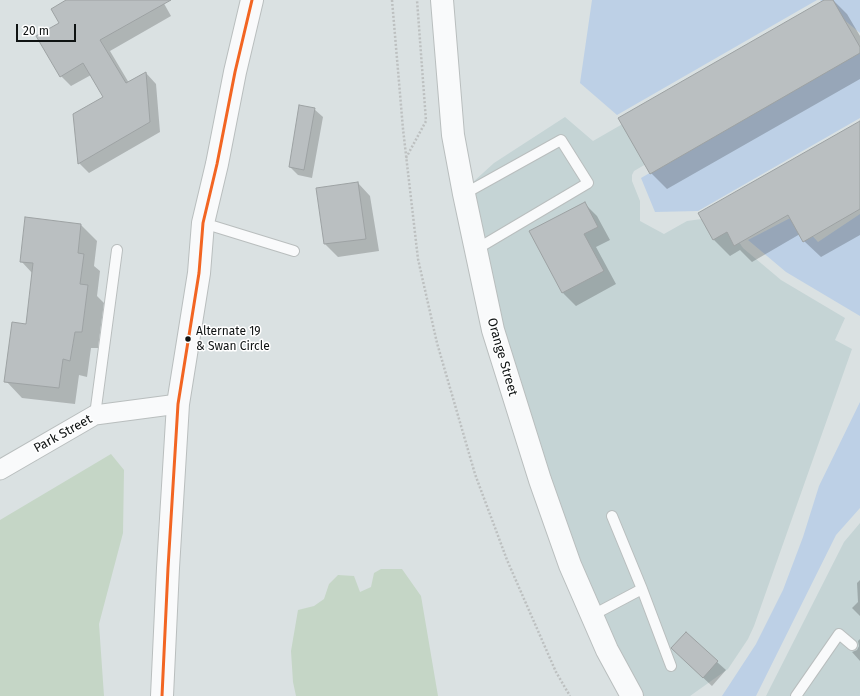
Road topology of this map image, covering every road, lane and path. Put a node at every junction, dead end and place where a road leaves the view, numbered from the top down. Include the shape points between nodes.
1 (252, 0) edge
2 (392, 0) edge
3 (417, 0) edge
4 (442, 0) edge
5 (406, 159) junction
6 (464, 194) junction
7 (203, 223) junction
8 (117, 250) dead end
9 (475, 250) junction
10 (294, 251) dead end
11 (178, 404) junction
12 (95, 415) junction
13 (0, 470) edge
14 (612, 516) dead end
15 (642, 589) junction
16 (591, 616) junction
17 (852, 645) dead end
18 (671, 666) dead end
19 (162, 696) edge
20 (570, 696) edge
21 (632, 696) edge
22 (796, 696) edge

1 - 7 street
2 - 5 path
3 - 5 path via 426,121
4 - 6 street, Orange Street via 453,136
5 - 20 path via 418,259 436,343 475,474 507,560 556,672
6 - 9 street, Orange Street
6 - 9 lane via 561,140 588,183
7 - 10 lane
7 - 11 street via 199,273
8 - 12 lane
9 - 16 street, Orange Street via 493,330 540,480
11 - 12 street, Park Street
11 - 19 street
12 - 13 street, Park Street
14 - 15 lane
15 - 16 lane
15 - 18 lane
16 - 21 street, Orange Street
17 - 22 lane via 839,634

